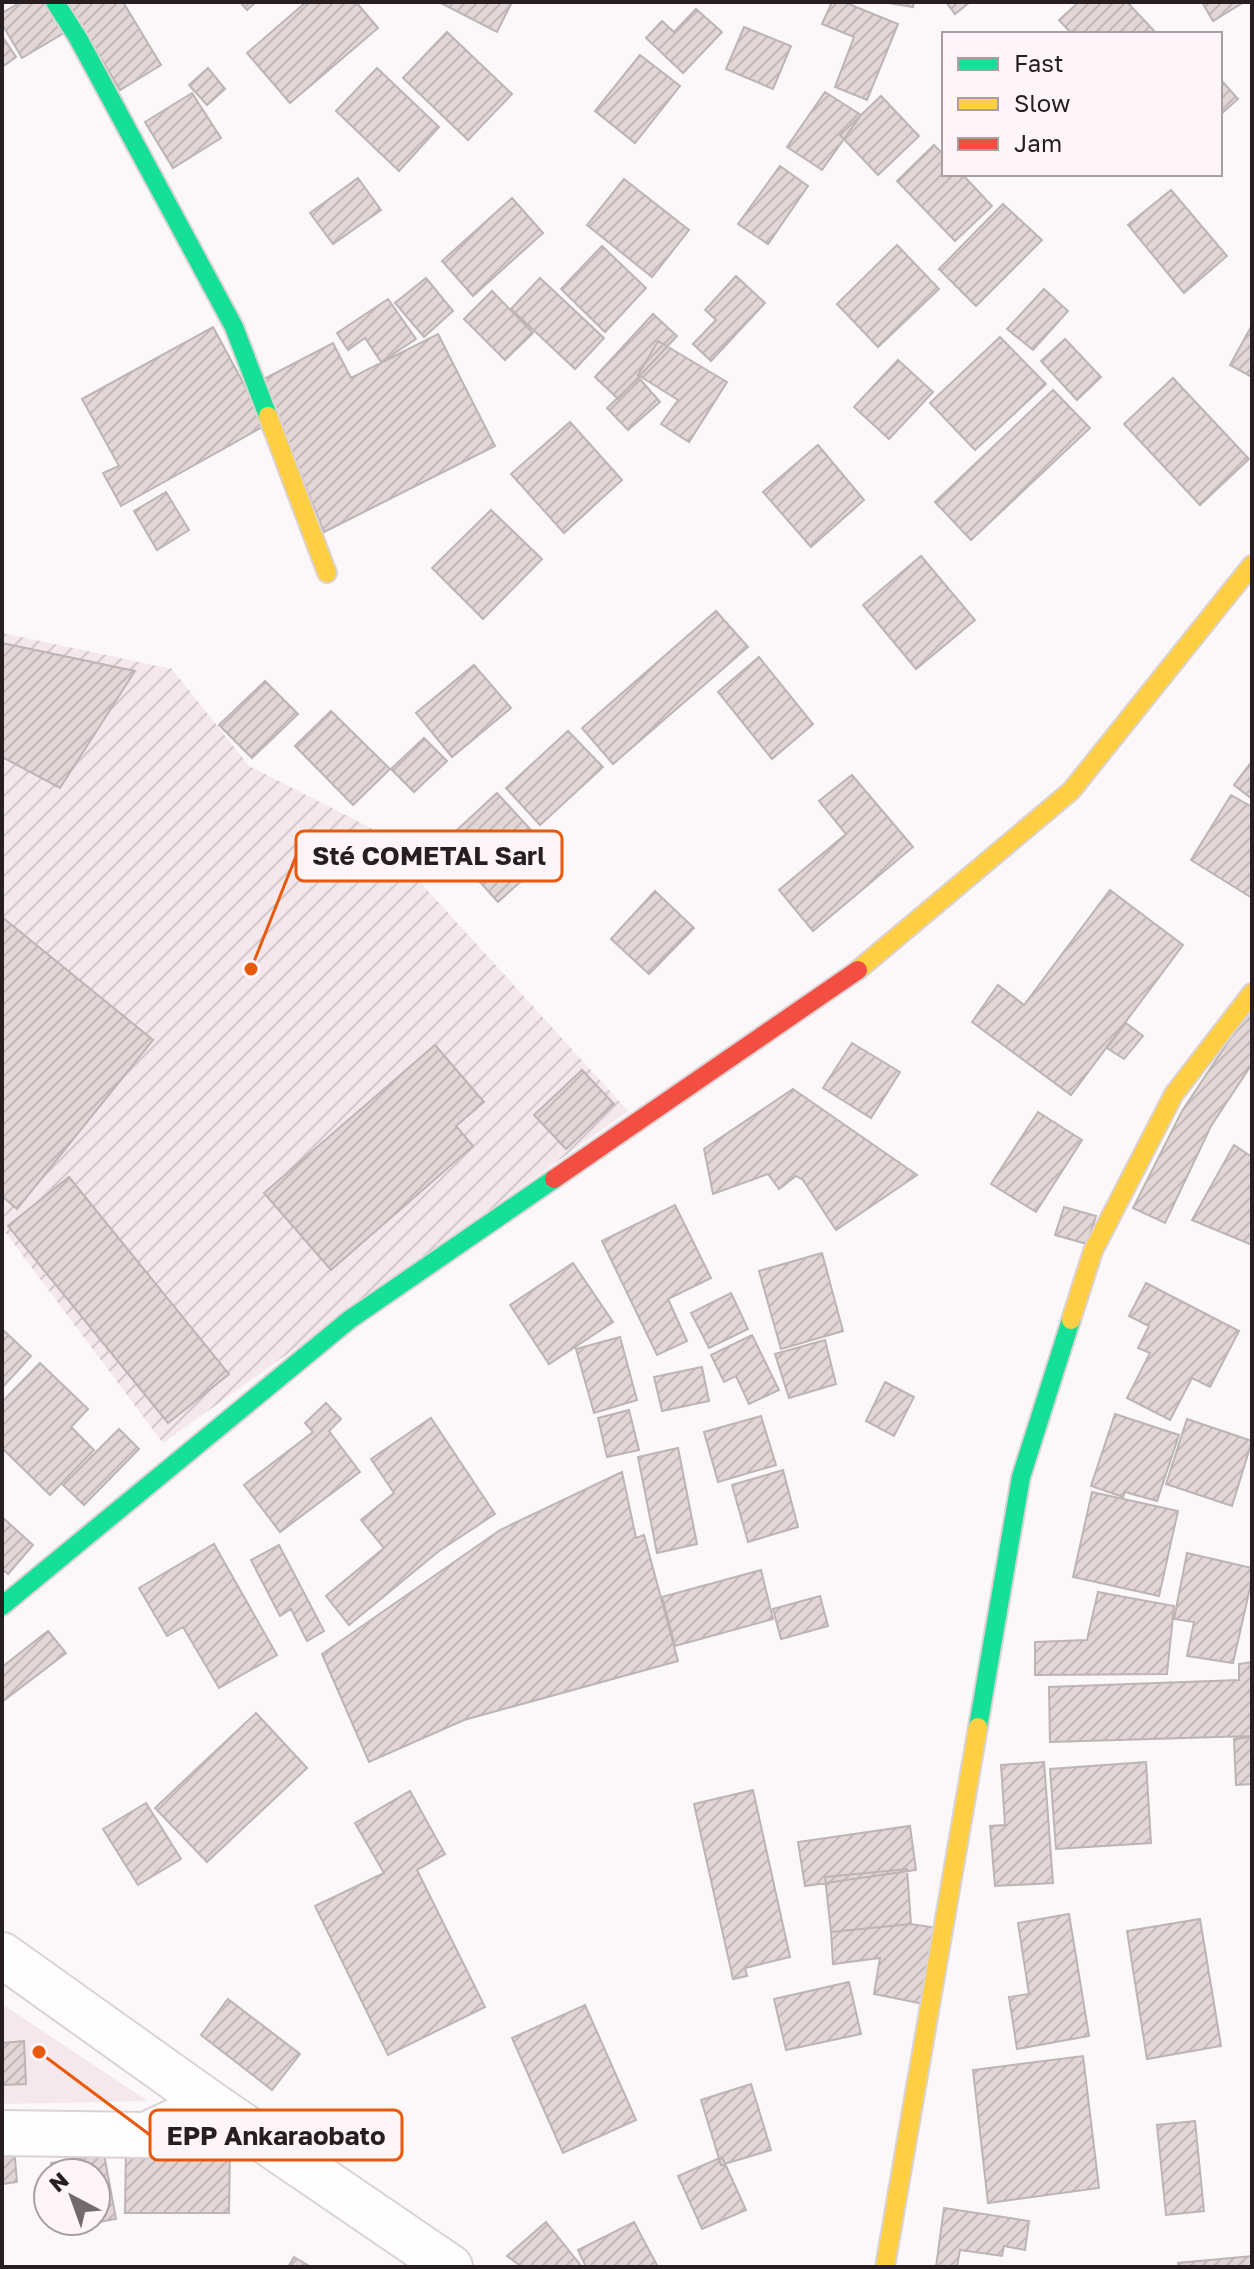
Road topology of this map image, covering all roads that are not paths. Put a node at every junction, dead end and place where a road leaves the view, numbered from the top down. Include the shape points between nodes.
1 (55, 2) edge
2 (1252, 565) edge
3 (327, 573) dead end
4 (1252, 993) edge
5 (2, 1606) edge
6 (2, 1955) edge
7 (211, 2104) junction
8 (2, 2133) edge
9 (450, 2267) edge
10 (885, 2267) edge

1 - 3 street via 234,327
2 - 5 street via 1071,791 867,964 349,1320
4 - 10 street via 1174,1094 1093,1251 1021,1477
6 - 7 street
7 - 8 street via 146,2135
7 - 9 street

